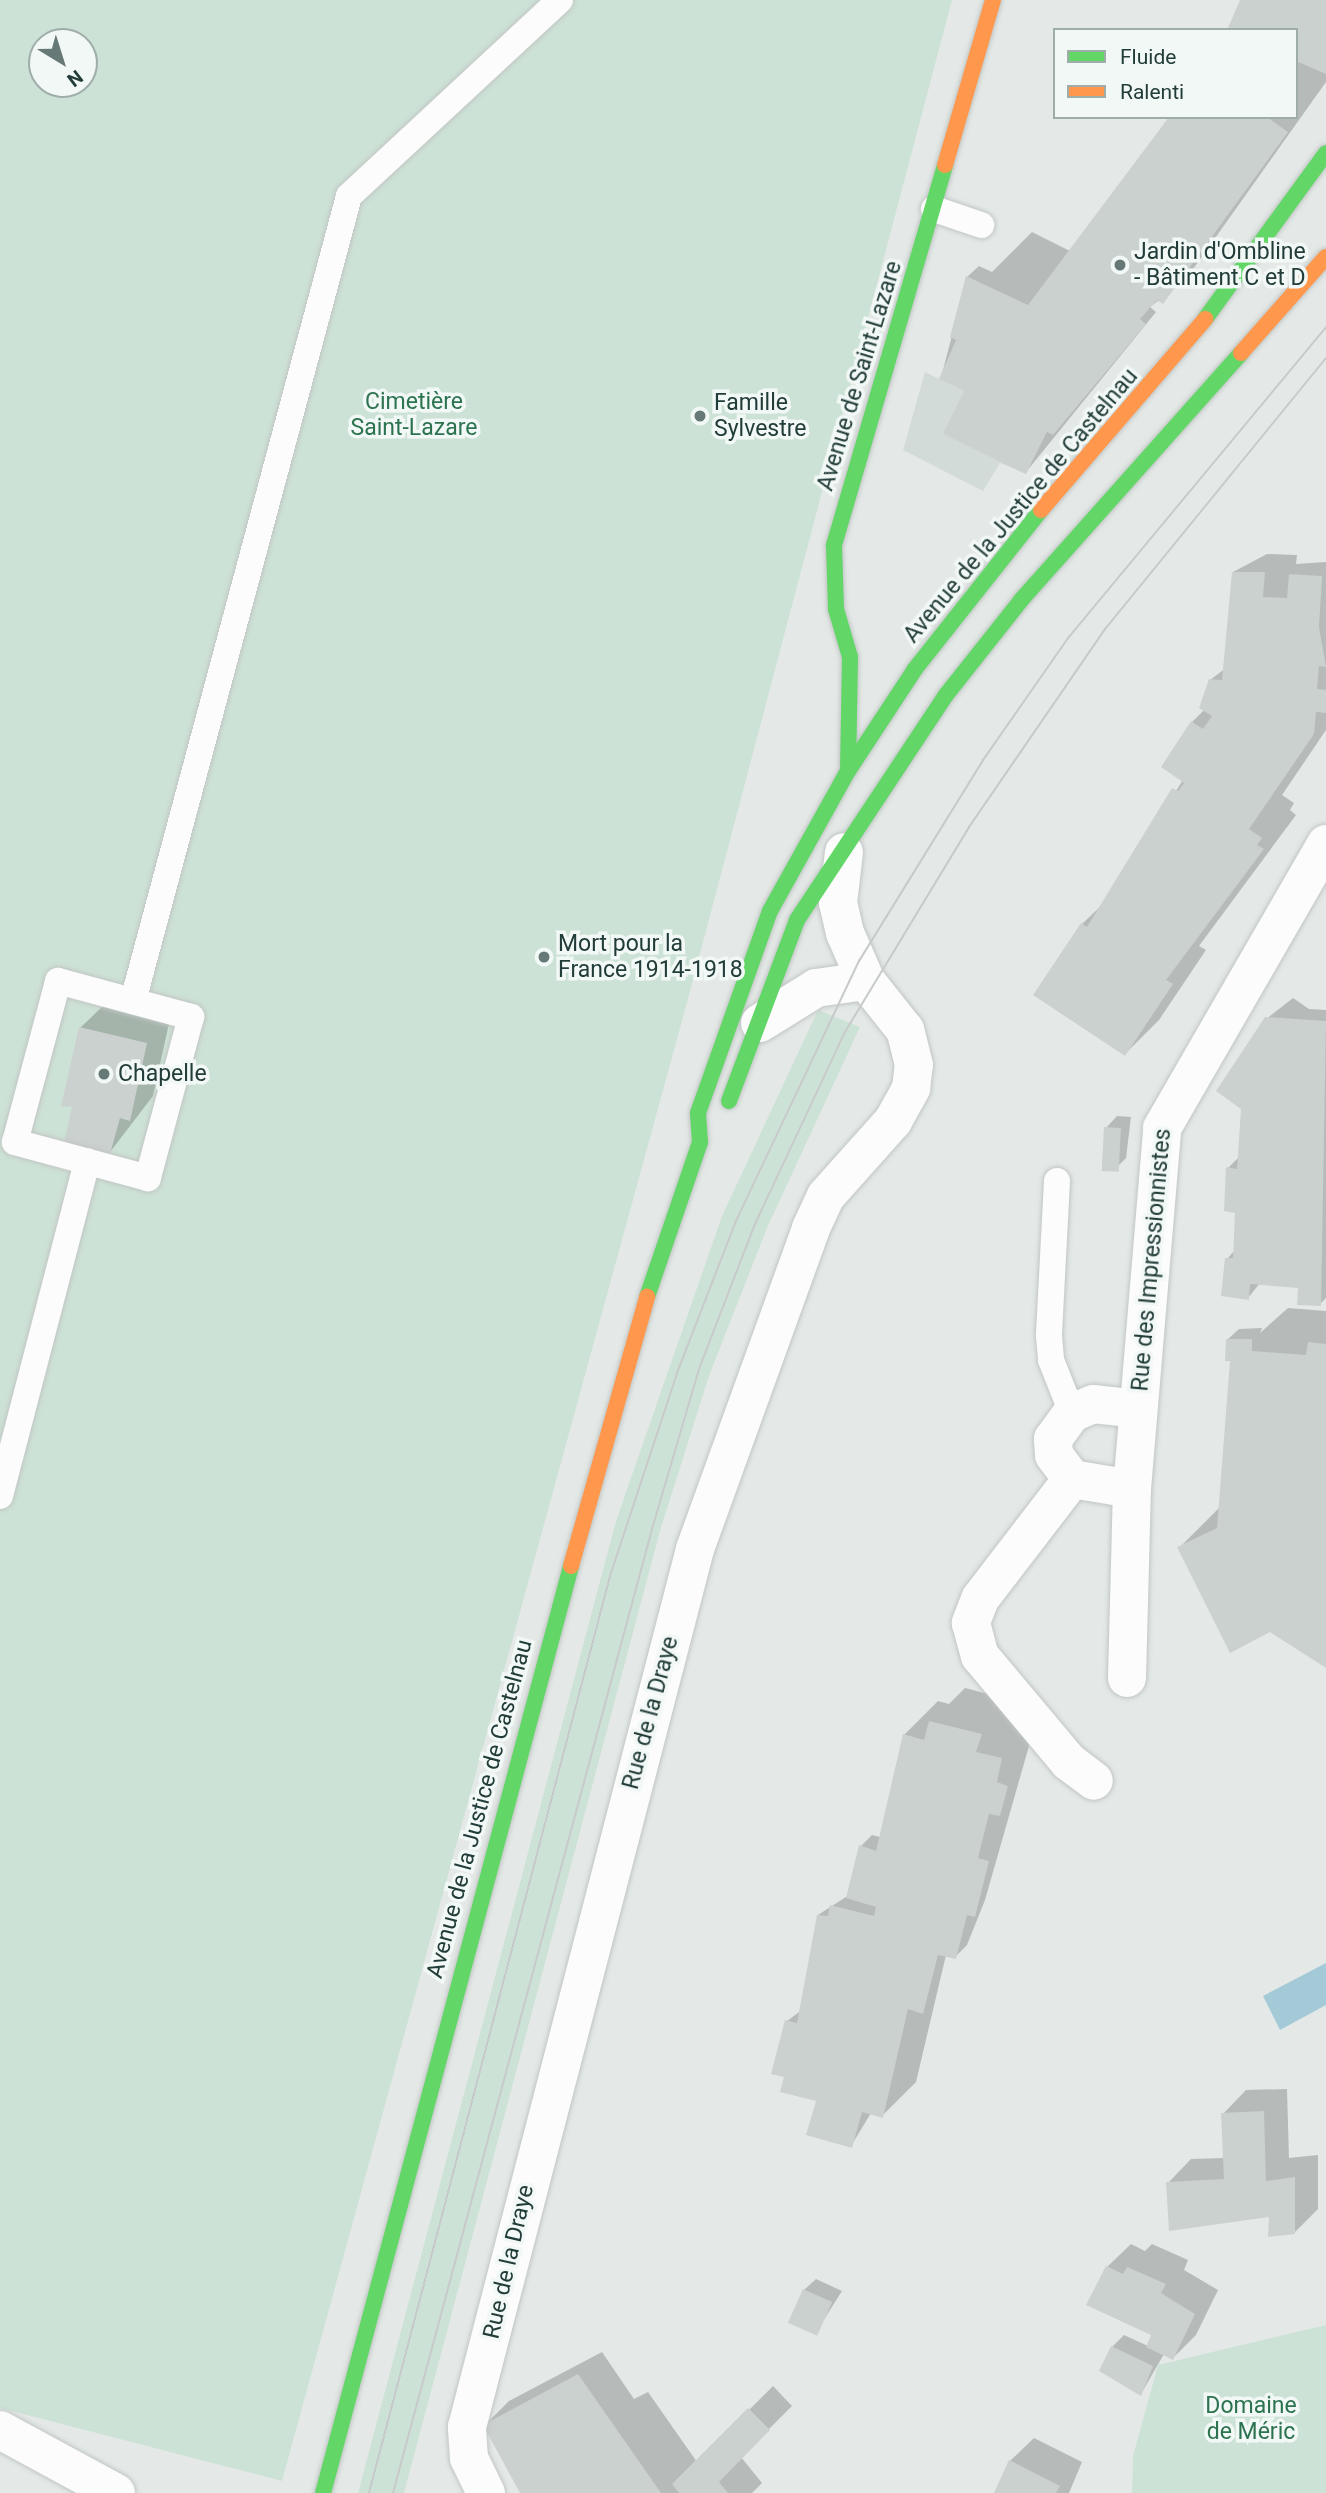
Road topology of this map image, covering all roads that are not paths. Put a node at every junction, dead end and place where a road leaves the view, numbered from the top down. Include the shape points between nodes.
1 (560, 0) edge
2 (993, 0) edge
3 (1326, 153) edge
4 (934, 209) junction
5 (981, 225) dead end
6 (1326, 257) edge
7 (848, 771) junction
8 (1326, 844) edge
9 (844, 852) junction
10 (866, 981) junction
11 (133, 1002) junction
12 (760, 1023) junction
13 (700, 1142) junction
14 (86, 1161) junction
15 (1057, 1181) dead end
16 (1138, 1409) junction
17 (1072, 1413) junction
18 (1072, 1479) junction
19 (1132, 1489) junction
20 (0, 1496) edge
21 (1127, 1678) dead end
22 (1094, 1780) dead end
23 (0, 2430) edge
24 (117, 2493) edge
25 (323, 2493) edge
26 (485, 2493) edge

1 - 11 lane via 349,196
2 - 4 main road, Avenue de Saint-Lazare
3 - 7 main road, Avenue de la Justice de Castelnau via 1238,281 1022,533 915,670
4 - 5 lane
4 - 7 main road, Avenue de Saint-Lazare via 834,545 836,609 850,657
6 - 9 main road, Avenue de la Justice de Castelnau via 1022,599 946,695
7 - 13 main road, Avenue de la Justice de Castelnau via 770,911 698,1114
8 - 16 street, Rue des Impressionnistes via 1162,1128
9 - 10 street, Rue de la Draye via 838,903
9 - 12 main road, Avenue de la Justice de Castelnau via 821,876 797,920
10 - 12 street via 816,988
10 - 26 street, Rue de la Draye via 905,1030 914,1065 911,1088 893,1121 826,1196 811,1228 695,1549 467,2427 469,2458
11 - 14 lane via 191,1017 148,1178
11 - 14 lane via 58,981 15,1142
12 - 13 main road, Avenue de la Justice de Castelnau via 721,1124
13 - 25 main road, Avenue de la Justice de Castelnau via 629,1348
14 - 20 lane
15 - 17 lane via 1049,1336 1051,1360
16 - 17 street via 1093,1404
16 - 19 street, Rue des Impressionnistes
17 - 18 street via 1053,1439 1054,1455
18 - 19 street
18 - 22 street via 980,1599 971,1623 980,1656 1069,1762
19 - 21 street, Rue des Impressionnistes
23 - 24 street

